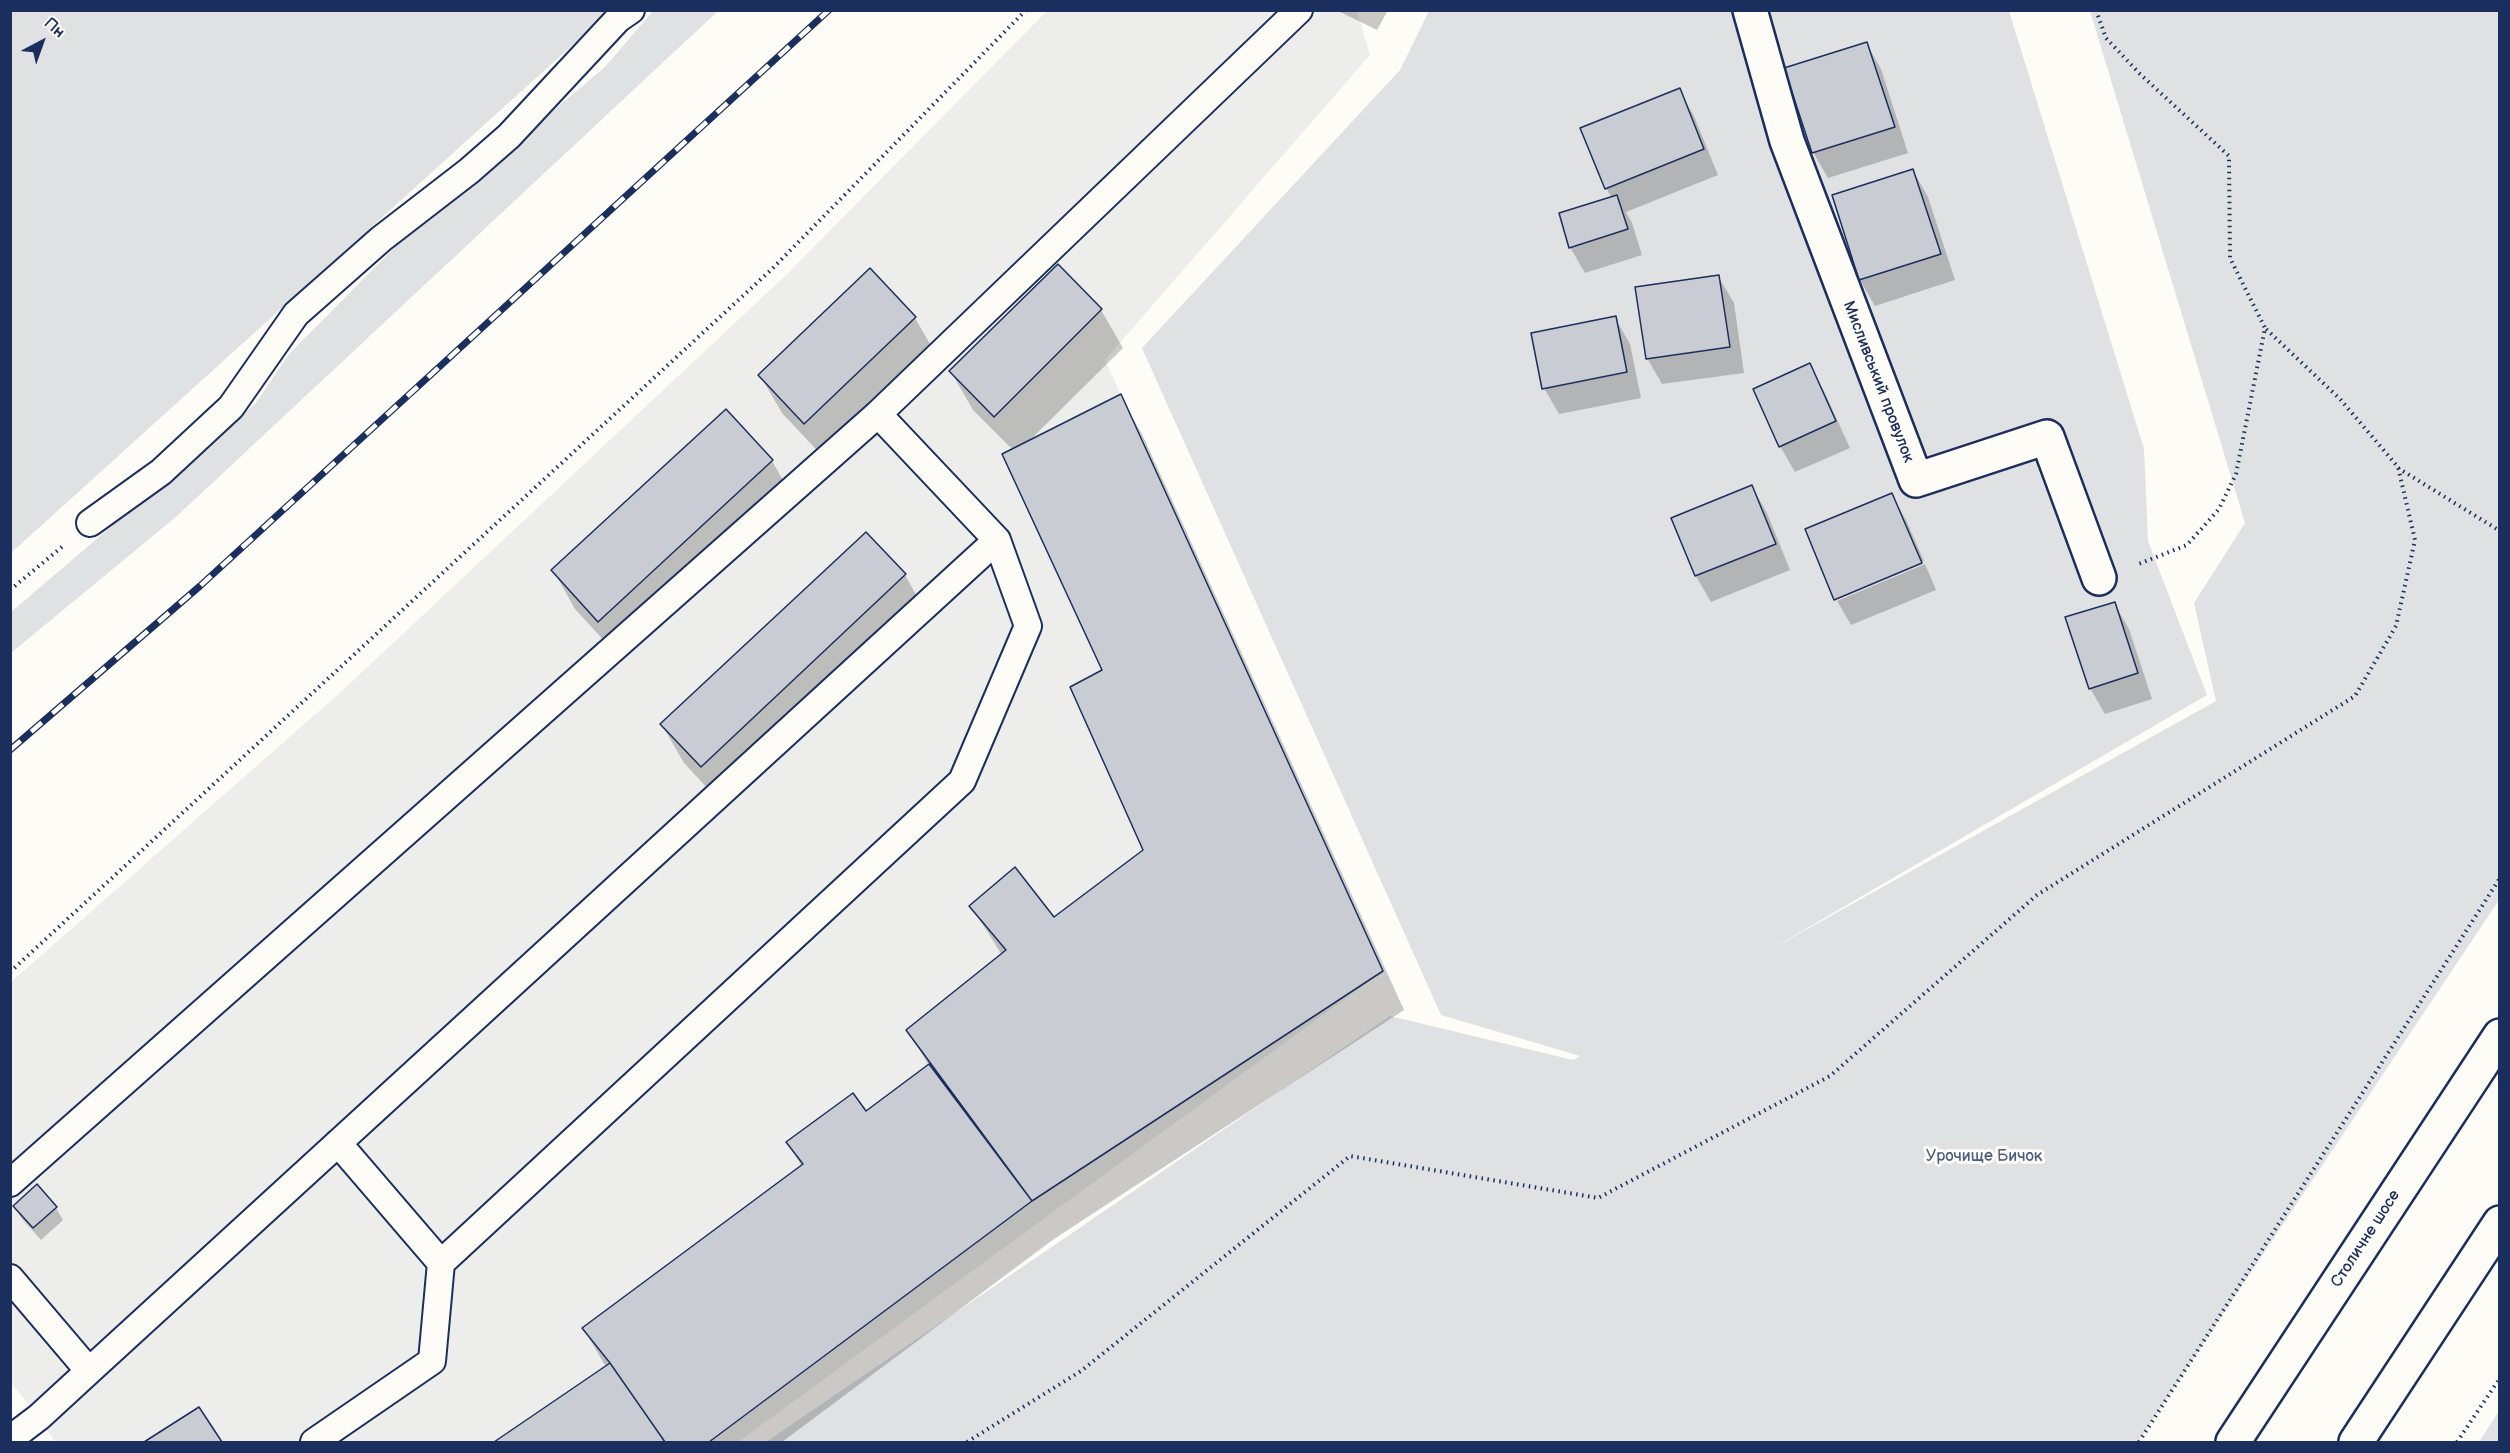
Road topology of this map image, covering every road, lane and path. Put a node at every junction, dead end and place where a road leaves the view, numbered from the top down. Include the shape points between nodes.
1 (631, 10) edge
2 (1026, 10) edge
3 (1299, 10) edge
4 (1750, 10) edge
5 (2096, 10) edge
6 (2265, 328) junction
7 (878, 414) junction
8 (2398, 468) junction
9 (90, 523) joint
10 (2499, 531) edge
11 (997, 540) junction
12 (2099, 578) joint
13 (10, 590) edge
14 (2499, 878) edge
15 (10, 972) edge
16 (2499, 1036) edge
17 (338, 1143) junction
18 (10, 1183) edge
19 (2499, 1223) edge
20 (441, 1263) junction
21 (10, 1278) edge
22 (89, 1371) junction
23 (2499, 1378) edge
24 (10, 1439) edge
25 (314, 1443) edge
26 (967, 1443) edge
27 (2139, 1443) edge
28 (2233, 1443) edge
29 (2356, 1443) edge
30 (2457, 1443) edge

1 - 9 lane via 618,19 509,136 381,239 296,314 231,407 161,472
2 - 15 path via 772,269
3 - 7 lane
4 - 12 main road, Мисливський провулок via 1787,141 1916,480 2047,437
5 - 6 path via 2106,38 2229,156 2230,258
6 - 8 path via 2340,399
6 - 12 path via 2236,474 2219,508 2187,545
7 - 11 lane
7 - 18 lane
8 - 10 path
8 - 26 path via 2415,540 2396,626 2355,696 2037,895 1830,1076 1598,1197 1350,1156 1081,1371
9 - 13 path
11 - 17 lane
11 - 20 lane via 1028,626 962,780
14 - 27 path
16 - 28 main road, Столичне шосе
17 - 20 lane
17 - 22 lane
19 - 29 main road
20 - 25 lane via 432,1361
21 - 22 lane
22 - 24 lane
23 - 30 path

